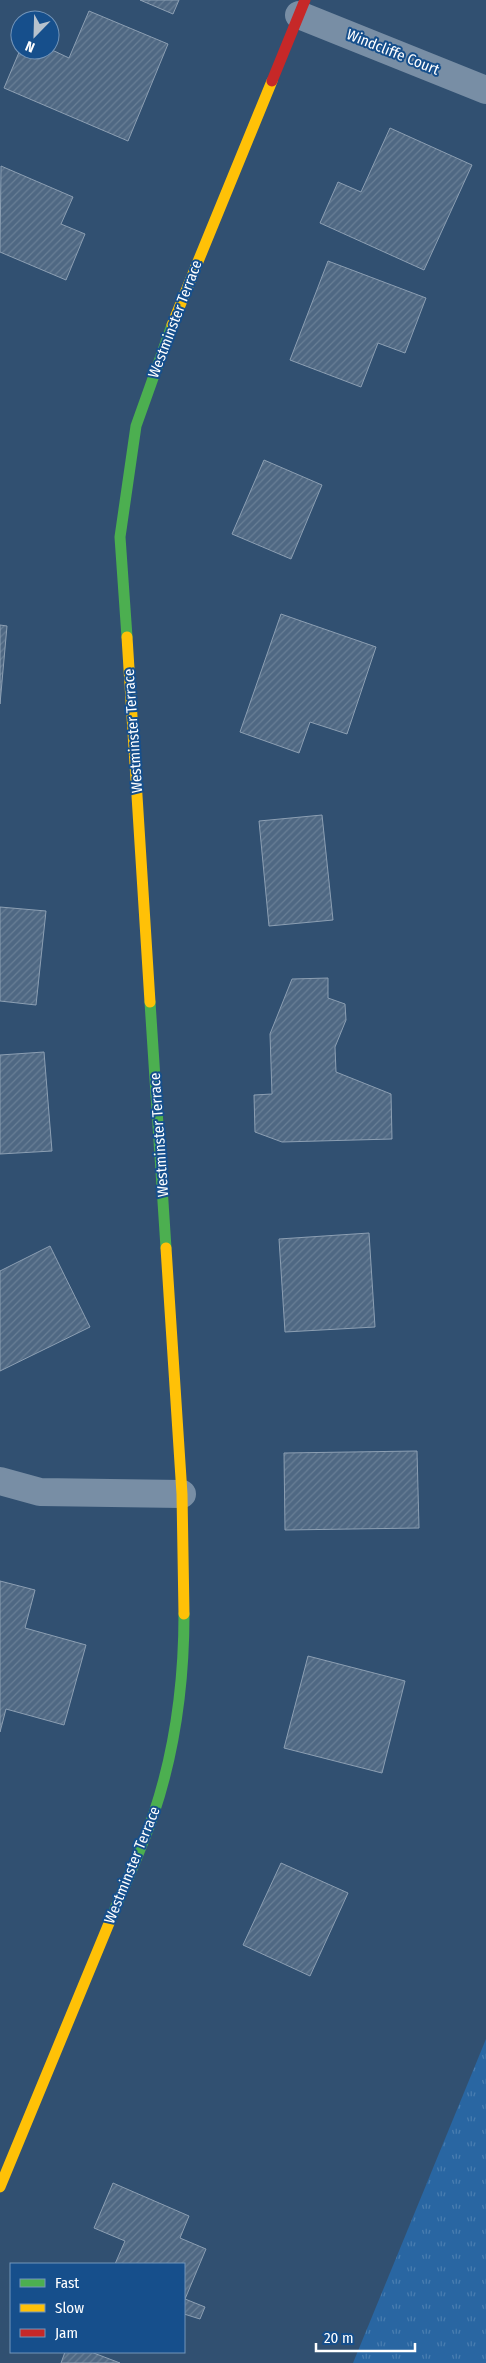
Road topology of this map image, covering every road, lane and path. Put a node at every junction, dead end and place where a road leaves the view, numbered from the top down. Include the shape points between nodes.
1 (302, 7) edge
2 (486, 90) edge
3 (0, 1481) edge
4 (182, 1494) junction
5 (0, 2188) edge

1 - 2 street, Windcliffe Court
1 - 4 street, Westminster Terrace via 165,341 136,426 120,537
3 - 4 street via 40,1492
4 - 5 street, Westminster Terrace via 184,1650 176,1724 154,1813

